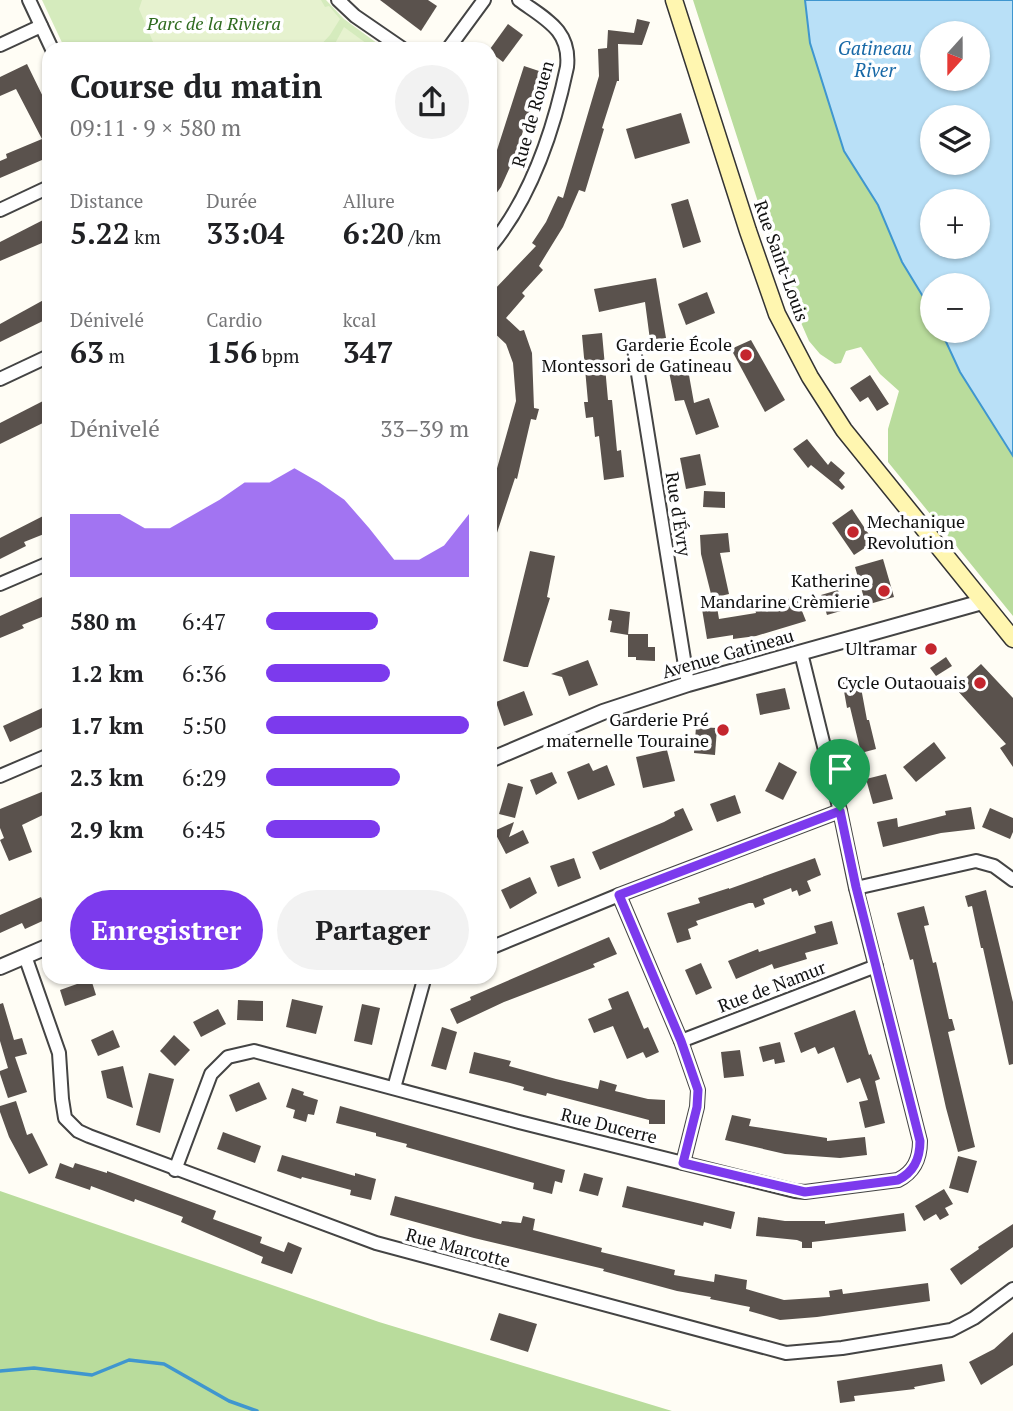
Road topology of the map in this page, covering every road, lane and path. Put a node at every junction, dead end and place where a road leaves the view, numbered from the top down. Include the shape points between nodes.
1 (29, 0) edge
2 (338, 0) edge
3 (484, 0) edge
4 (519, 0) edge
5 (674, 0) edge
6 (41, 26) junction
7 (49, 42) edge
8 (393, 42) edge
9 (453, 42) edge
10 (0, 45) edge
11 (42, 190) edge
12 (0, 210) edge
13 (497, 238) edge
14 (634, 349) dead end
15 (42, 359) edge
16 (0, 379) edge
17 (42, 567) edge
18 (0, 584) edge
19 (982, 601) junction
20 (1013, 639) edge
21 (801, 653) junction
22 (688, 684) junction
23 (497, 757) edge
24 (42, 758) edge
25 (0, 776) edge
26 (840, 811) junction
27 (1013, 880) edge
28 (856, 887) junction
29 (619, 895) junction
30 (497, 945) edge
31 (42, 949) edge
32 (25, 956) junction
33 (876, 966) junction
34 (0, 967) edge
35 (423, 984) edge
36 (681, 1041) junction
37 (394, 1088) junction
38 (683, 1163) junction
39 (175, 1170) junction
40 (1013, 1289) edge

1 - 6 street
2 - 8 street
3 - 9 street
4 - 13 street, Rue de Rouen via 555,27 569,55 532,182
5 - 19 main road, Rue Saint-Louis via 777,314 844,430
6 - 7 street
6 - 10 street
11 - 12 street
14 - 22 street, Rue d'Évry
15 - 16 street
17 - 18 street
19 - 20 main road, Rue Saint-Louis
19 - 21 street, Avenue Gatineau
21 - 22 street, Avenue Gatineau
21 - 26 street, Rue Ducerre
22 - 23 street, Avenue Gatineau via 603,712
24 - 25 street
26 - 28 street, Rue Ducerre
26 - 29 street
27 - 28 street via 994,866 976,861
28 - 33 street, Rue Ducerre
29 - 30 street
29 - 36 street
31 - 32 street
32 - 34 street
32 - 39 street, Rue Marcotte via 59,1053 65,1118 78,1131
33 - 36 street, Rue de Namur
33 - 38 street, Rue Ducerre via 920,1141 918,1160 906,1176 805,1192
35 - 37 street
36 - 38 street via 699,1098
37 - 38 street, Rue Ducerre
37 - 39 street, Rue Ducerre via 267,1053 228,1057 211,1074
39 - 40 street, Rue Marcotte via 369,1241 786,1353 944,1332 974,1318

